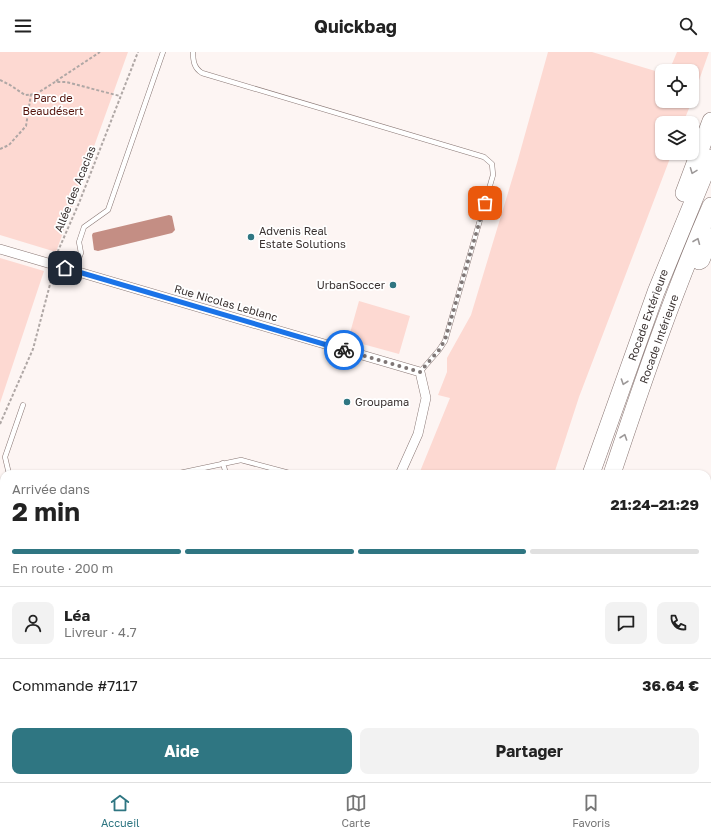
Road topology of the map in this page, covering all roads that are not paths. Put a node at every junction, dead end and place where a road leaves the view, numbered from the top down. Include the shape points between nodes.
1 (163, 52) edge
2 (193, 52) edge
3 (711, 121) edge
4 (711, 158) edge
5 (711, 206) edge
6 (711, 237) edge
7 (0, 249) edge
8 (74, 270) junction
9 (682, 276) junction
10 (656, 292) junction
11 (420, 372) junction
12 (24, 405) dead end
13 (223, 463) junction
14 (8, 470) edge
15 (192, 470) edge
16 (225, 470) edge
17 (278, 470) edge
18 (402, 470) edge
19 (592, 470) edge
20 (613, 470) edge

1 - 8 lane via 108,210 84,227 79,242 81,252
2 - 11 lane via 197,70 202,73 484,157 492,164 493,175 445,340
3 -> 10 highway via 657,260
4 - 10 highway, Rocade Extérieure
9 -> 5 highway, Rocade Intérieure
6 - 9 highway via 701,260
7 - 8 street, Rue Nicolas Leblanc
8 - 11 street, Rue Nicolas Leblanc
20 -> 9 highway, Rocade Intérieure
10 -> 19 highway, Rocade Extérieure
11 - 18 street via 426,398 418,434
12 - 14 lane via 5,457
13 - 15 lane
13 - 16 lane
13 - 17 lane via 241,460

